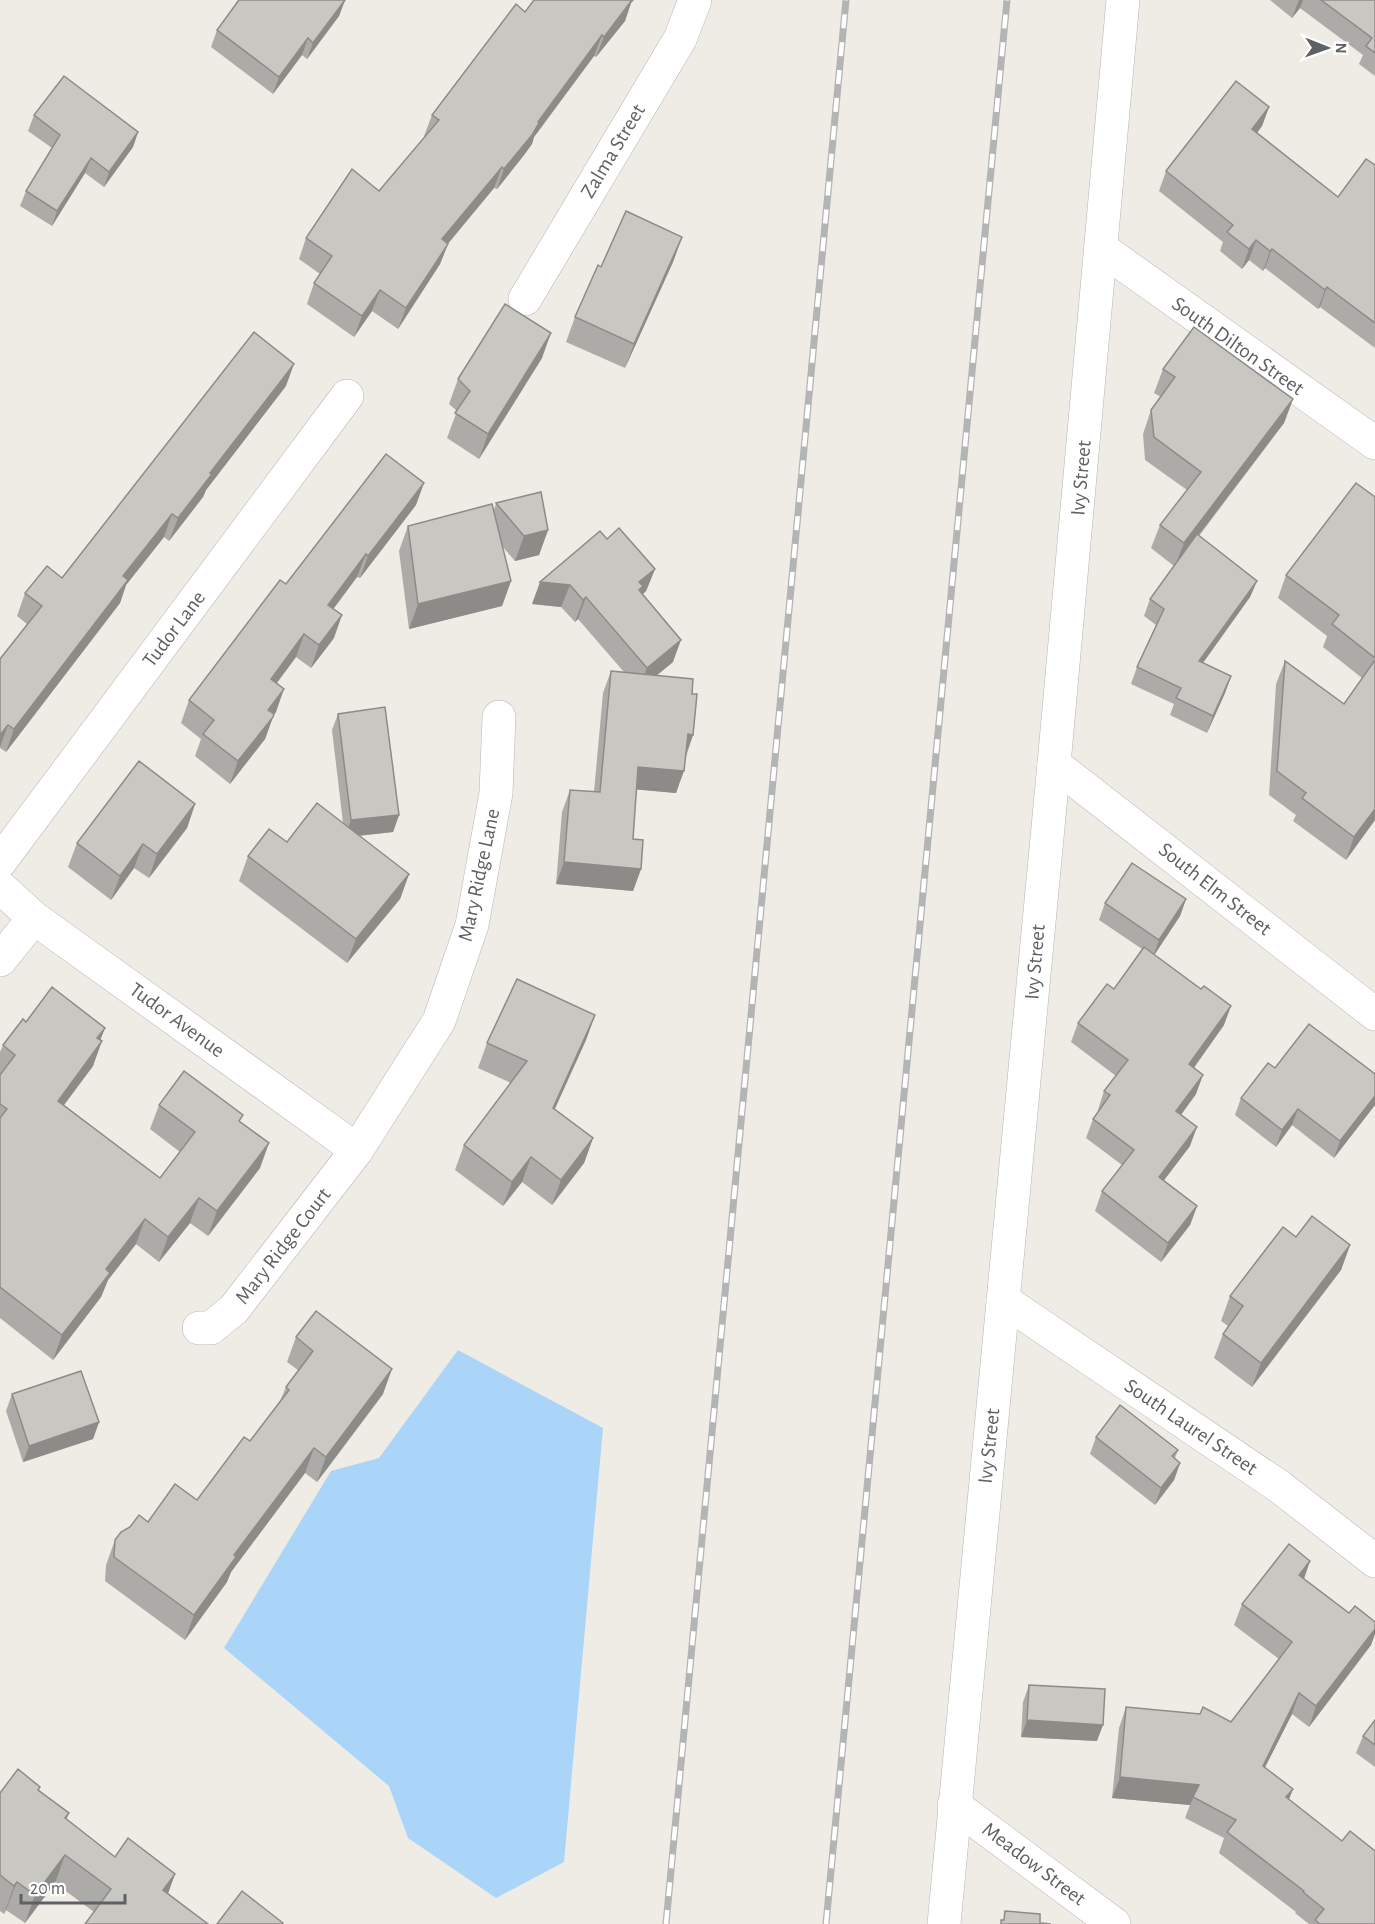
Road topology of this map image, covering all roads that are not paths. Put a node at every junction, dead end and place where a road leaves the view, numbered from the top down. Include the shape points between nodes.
1 (695, 0) edge
2 (1123, 0) edge
3 (1102, 249) junction
4 (525, 299) dead end
5 (347, 396) dead end
6 (1375, 443) edge
7 (500, 717) dead end
8 (1054, 765) junction
9 (0, 862) edge
10 (0, 887) edge
11 (34, 918) junction
12 (0, 960) edge
13 (1375, 1014) edge
14 (357, 1150) junction
15 (1003, 1300) junction
16 (199, 1328) dead end
17 (1375, 1561) edge
18 (954, 1805) junction
19 (944, 1924) edge
20 (1114, 1924) edge

1 - 4 street, Zalma Street via 680,39
2 - 3 street, Ivy Street
3 - 6 street, South Dilton Street
3 - 8 street, Ivy Street
5 - 9 street, Tudor Lane
7 - 14 street, Mary Ridge Lane via 496,793 472,925 439,1021
8 - 13 street, South Elm Street
8 - 15 street, Ivy Street
10 - 11 street, Tudor Avenue
11 - 12 street
11 - 14 street, Tudor Avenue
14 - 16 street, Mary Ridge Court via 234,1309 211,1328
15 - 17 street, South Laurel Street via 1280,1487
15 - 18 street, Ivy Street
18 - 19 street, Ivy Street
18 - 20 street, Meadow Street

